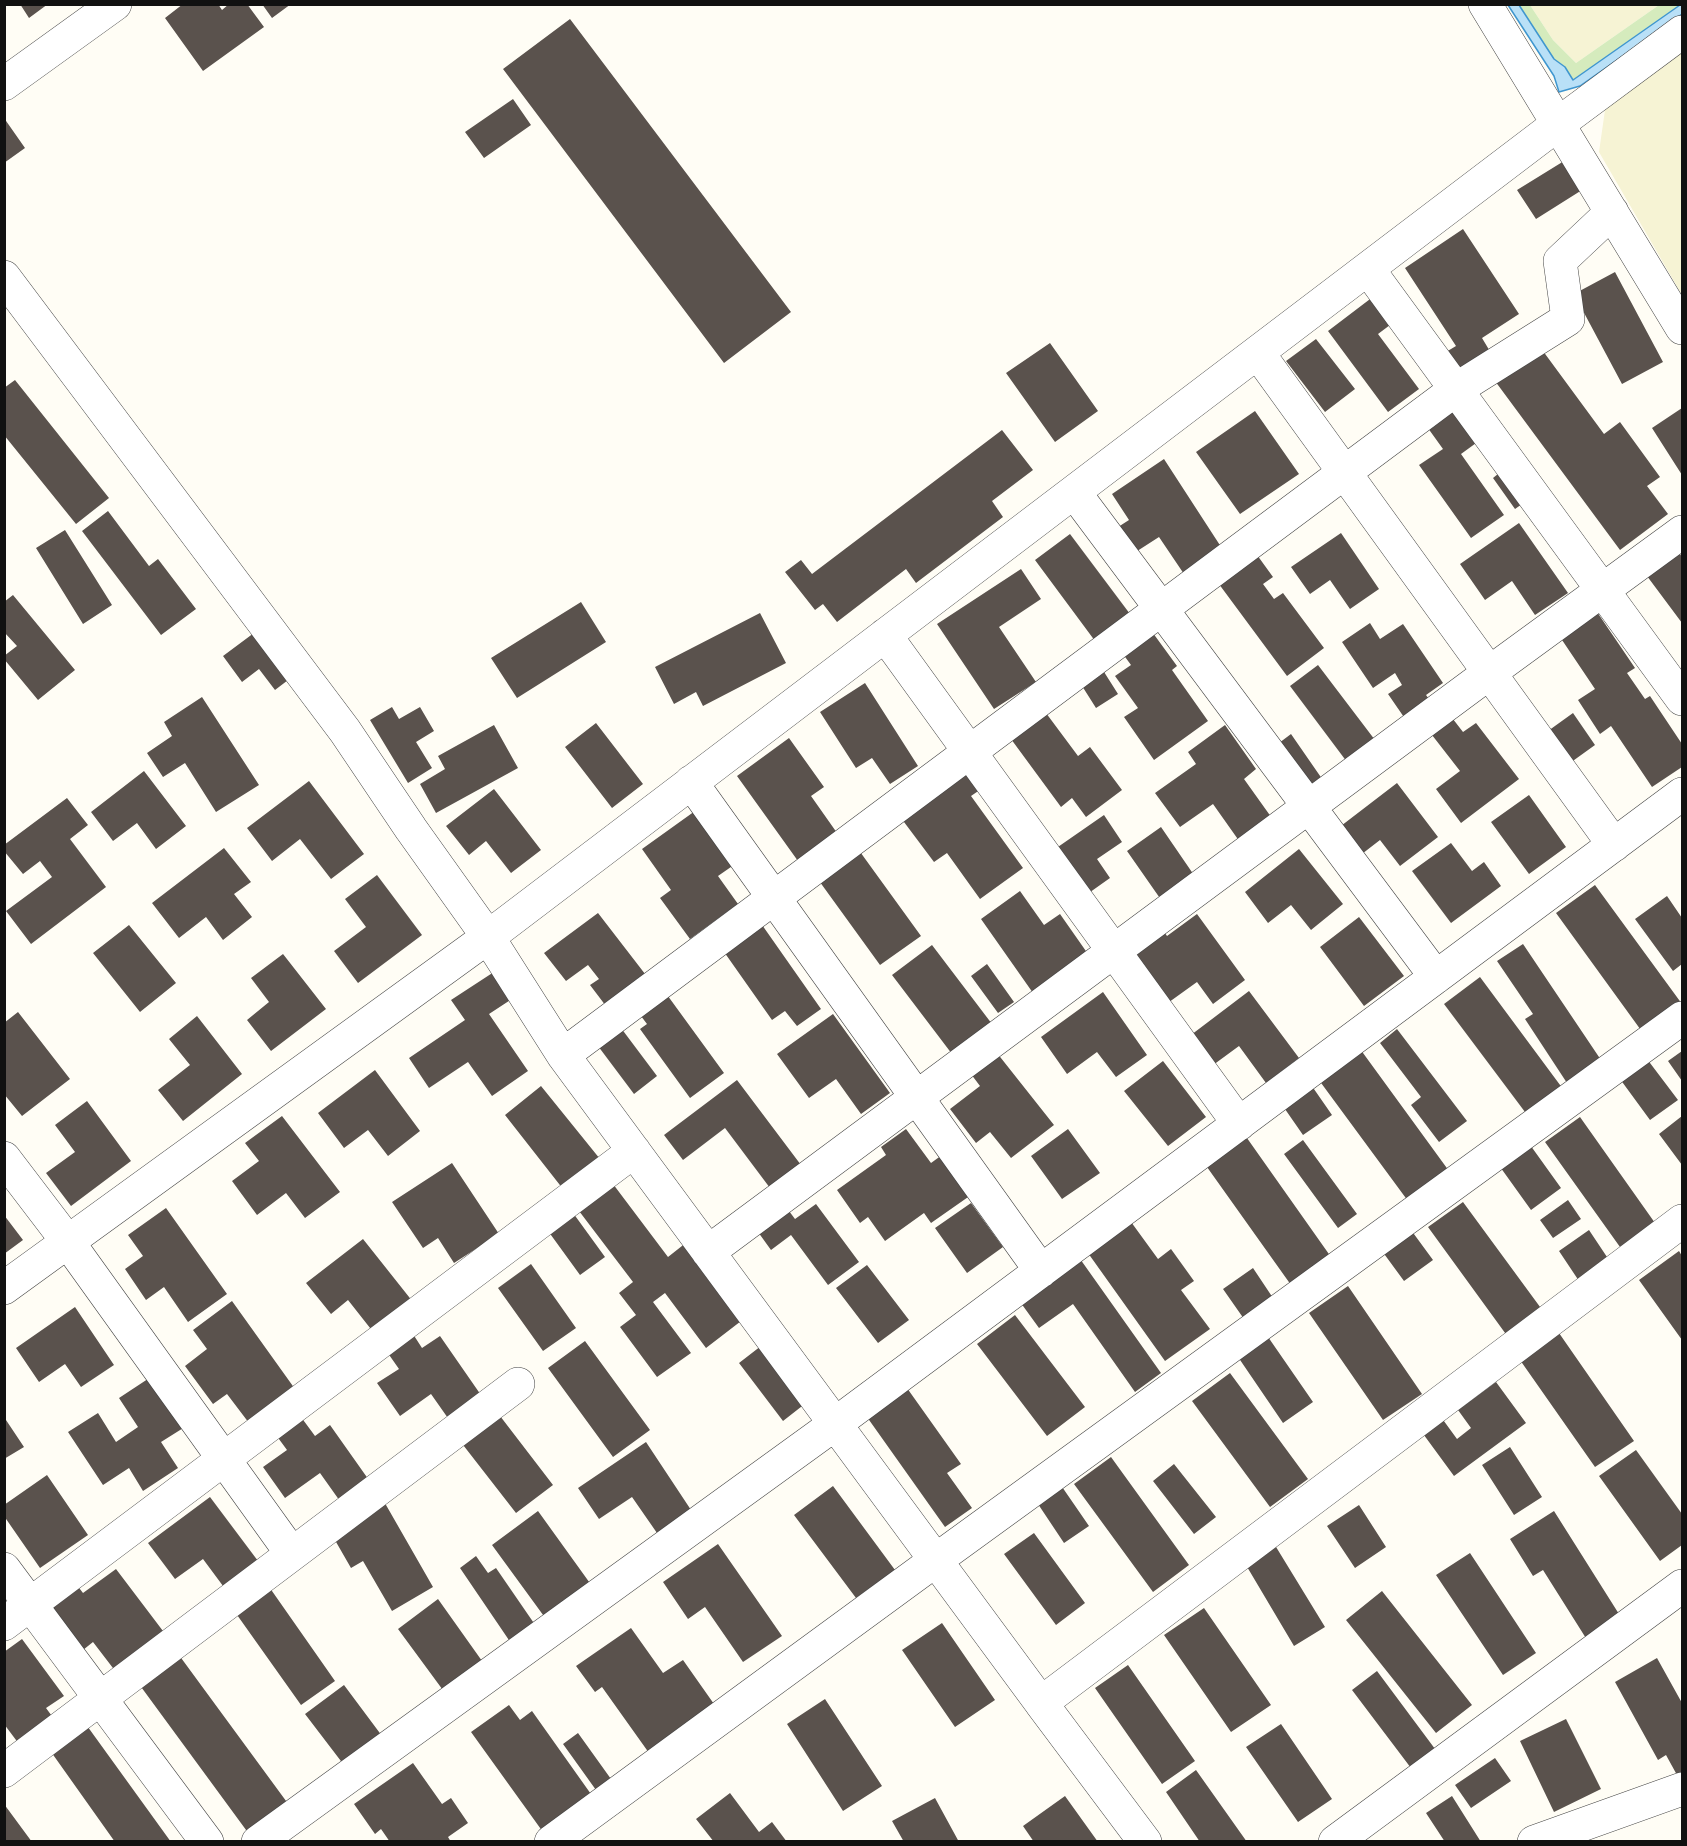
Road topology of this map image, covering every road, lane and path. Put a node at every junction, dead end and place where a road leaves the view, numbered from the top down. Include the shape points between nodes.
1 (114, 4) edge
2 (1485, 4) edge
3 (1683, 32) edge
4 (4, 84) edge
5 (1558, 124) junction
6 (1612, 212) junction
7 (1368, 270) junction
8 (4, 277) edge
9 (1683, 328) edge
10 (1258, 352) junction
11 (1455, 390) junction
12 (1345, 472) junction
13 (1074, 492) junction
14 (1683, 532) edge
15 (1602, 589) junction
16 (1161, 610) junction
17 (885, 635) junction
18 (1489, 673) junction
19 (1683, 699) edge
20 (970, 752) junction
21 (692, 782) junction
22 (1683, 794) edge
23 (1308, 807) junction
24 (1614, 845) junction
25 (775, 898) junction
26 (488, 937) junction
27 (1114, 951) junction
28 (1436, 977) junction
29 (1683, 1018) edge
30 (563, 1055) junction
31 (916, 1097) junction
32 (1239, 1124) junction
33 (634, 1151) junction
34 (4, 1158) edge
35 (1683, 1221) edge
36 (68, 1242) junction
37 (708, 1252) junction
38 (1041, 1271) junction
39 (4, 1288) edge
40 (519, 1384) dead end
41 (835, 1424) junction
42 (224, 1459) junction
43 (292, 1554) junction
44 (936, 1560) junction
45 (4, 1569) edge
46 (1683, 1586) edge
47 (31, 1605) junction
48 (4, 1624) edge
49 (100, 1699) junction
50 (1041, 1703) junction
51 (4, 1771) edge
52 (1683, 1789) edge
53 (207, 1842) edge
54 (258, 1842) edge
55 (551, 1842) edge
56 (1145, 1842) edge
57 (1335, 1842) edge
58 (1534, 1842) edge

1 - 4 street
2 - 5 street
3 - 5 street
5 - 6 street
5 - 7 street
6 - 9 street
6 - 11 street via 1560,261 1568,319
7 - 10 street
7 - 11 street
8 - 26 street via 345,731
10 - 12 street
10 - 13 street
11 - 12 street
11 - 15 street
12 - 16 street
12 - 18 street
13 - 16 street
13 - 17 street
14 - 15 street
15 - 18 street
15 - 19 street
16 - 20 street
16 - 23 street
17 - 20 street
17 - 21 street
18 - 23 street
18 - 24 street
20 - 25 street
20 - 27 street
21 - 25 street
21 - 26 street
22 - 24 street
23 - 27 street
23 - 28 street
24 - 28 street
25 - 30 street
25 - 31 street
26 - 30 street
26 - 36 street
27 - 31 street
27 - 32 street
28 - 32 street
29 - 44 street
30 - 33 street
31 - 37 street
31 - 38 street
32 - 38 street
33 - 37 street
33 - 42 street
34 - 36 street
35 - 50 street
36 - 39 street
36 - 42 street
37 - 41 street
38 - 41 street
40 - 43 street
41 - 44 street
41 - 54 street
42 - 43 street
42 - 47 street
43 - 49 street
44 - 50 street
44 - 55 street
45 - 47 street
46 - 57 street
47 - 48 street
47 - 49 street
49 - 51 street
49 - 53 street
50 - 56 street
52 - 58 street

